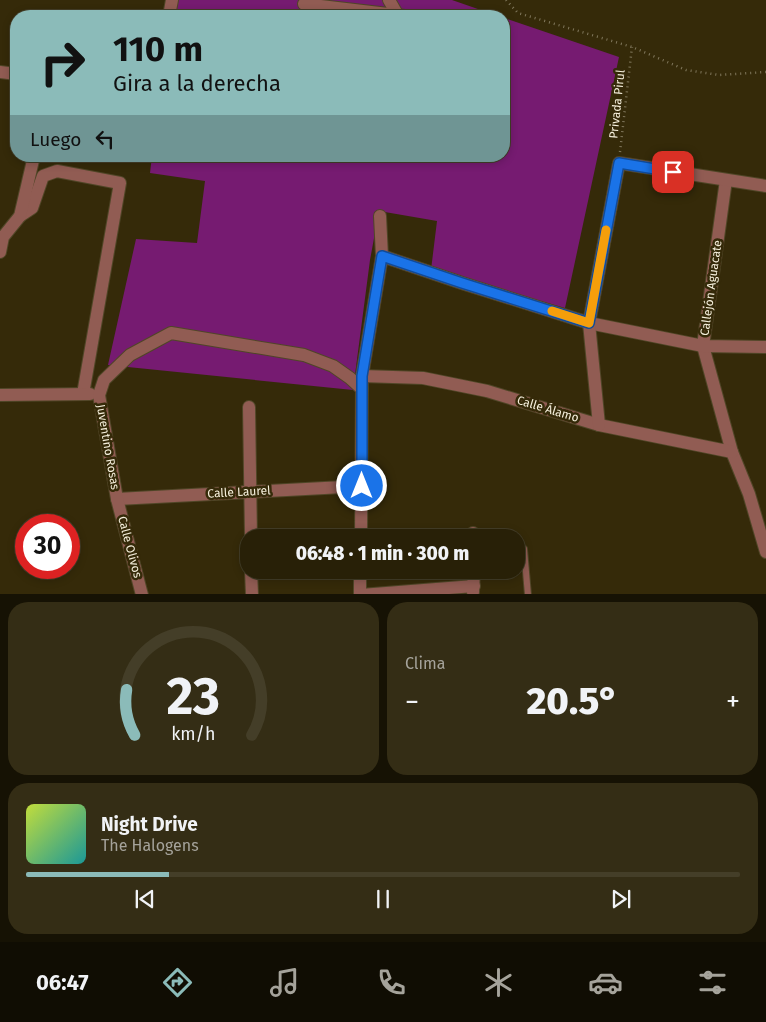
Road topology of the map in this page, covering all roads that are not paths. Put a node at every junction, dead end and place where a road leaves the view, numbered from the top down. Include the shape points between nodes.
1 (389, 0) edge
2 (304, 4) dead end
3 (357, 10) edge
4 (397, 10) edge
5 (33, 162) edge
6 (726, 180) junction
7 (766, 186) edge
8 (20, 216) junction
9 (380, 216) dead end
10 (0, 252) edge
11 (382, 256) junction
12 (589, 323) junction
13 (703, 346) junction
14 (766, 347) edge
15 (362, 376) junction
16 (362, 389) junction
17 (84, 394) junction
18 (0, 395) edge
19 (99, 395) junction
20 (249, 407) dead end
21 (599, 425) junction
22 (732, 452) junction
23 (362, 486) junction
24 (251, 491) junction
25 (117, 499) junction
26 (251, 529) edge
27 (361, 529) edge
28 (766, 552) edge
29 (525, 560) edge
30 (251, 579) edge
31 (360, 579) edge
32 (474, 590) edge
33 (142, 594) edge
34 (252, 594) edge
35 (360, 594) edge
36 (528, 594) edge

1 - 4 street
2 - 3 street
5 - 8 street
6 - 7 street
6 - 12 street via 619,163
6 - 13 street, Callejón Aguacate
8 - 10 street via 3,237
8 - 17 street via 32,208 43,176 57,171 120,184
9 - 11 street
11 - 12 street
11 - 15 street
12 - 13 street
12 - 21 street
13 - 14 street
13 - 22 street, Callejón Aguacate
15 - 16 street
15 - 21 street, Calle Álamo via 424,378 478,389
16 - 19 street via 333,366 304,355 170,333 130,355 104,380
16 - 23 street
17 - 18 street
17 - 19 street
19 - 25 street, Juventino Rosas
20 - 24 street
21 - 22 street, Calle Álamo
22 - 28 street, Callejón Aguacate via 749,494
23 - 24 street, Calle Laurel
23 - 27 street
24 - 25 street, Calle Laurel
24 - 26 street
25 - 33 street, Calle Olivos
29 - 36 lane
30 - 34 street
31 - 35 street
32 - 35 street

